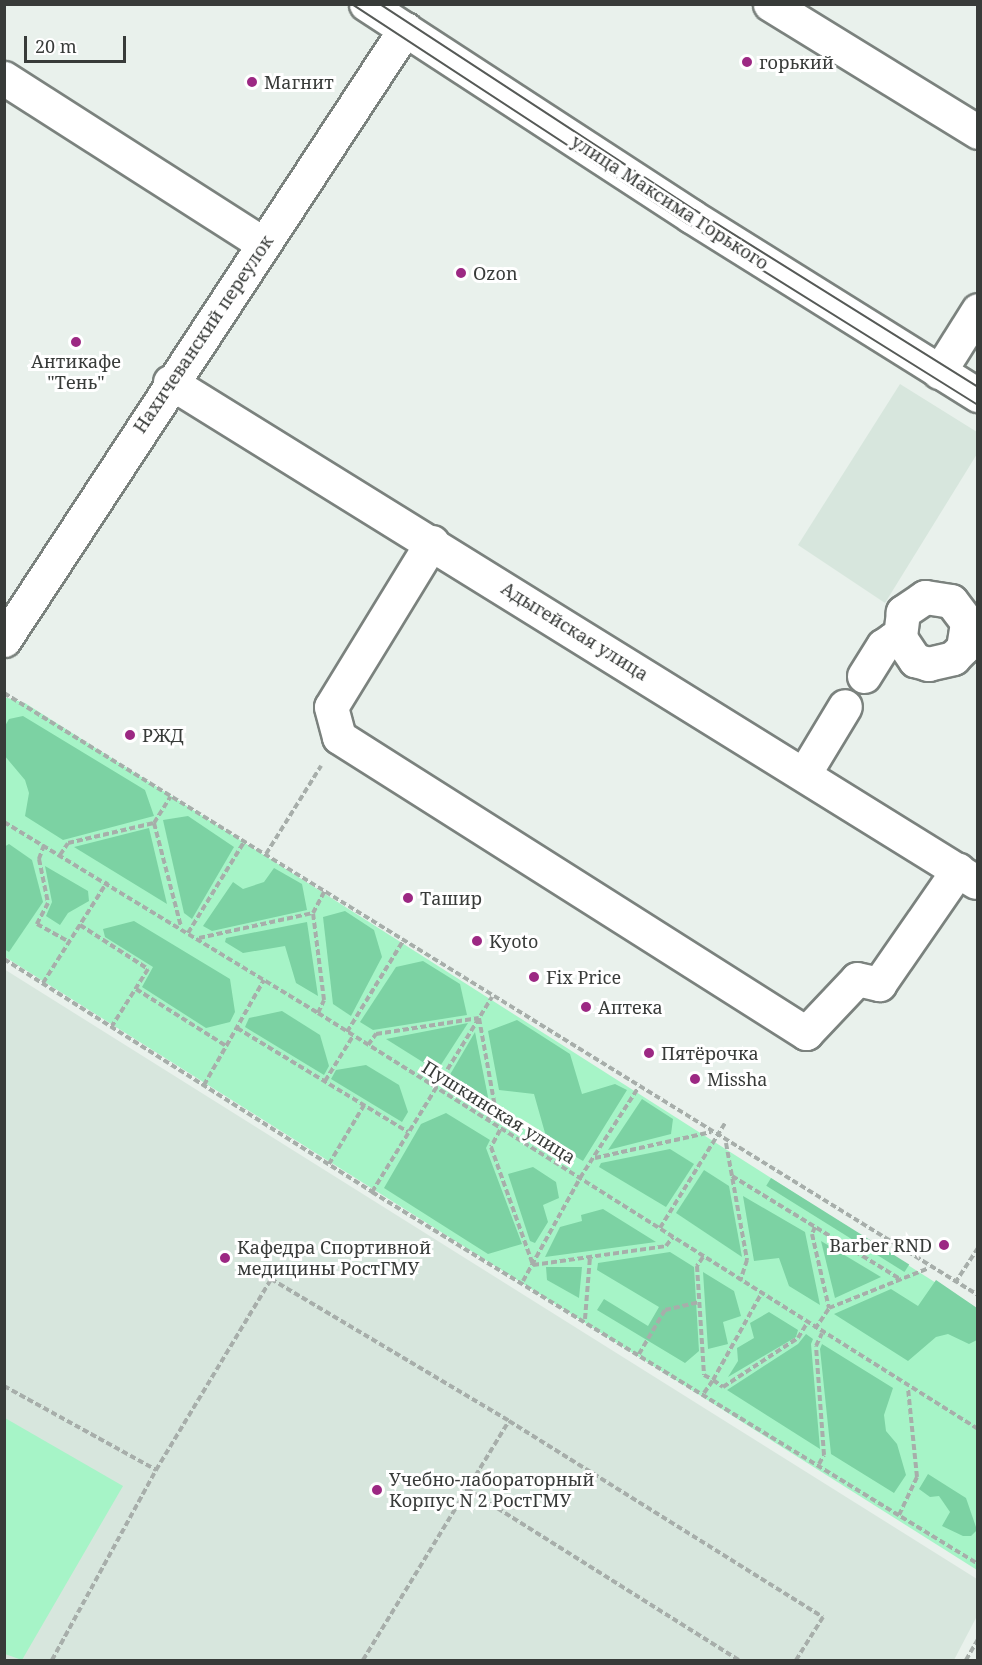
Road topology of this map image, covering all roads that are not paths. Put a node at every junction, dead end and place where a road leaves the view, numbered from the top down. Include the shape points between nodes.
1 (366, 4) edge
2 (771, 4) edge
3 (405, 29) junction
4 (4, 78) edge
5 (978, 132) edge
6 (264, 244) junction
7 (978, 310) edge
8 (939, 372) junction
9 (170, 382) junction
10 (978, 395) edge
11 (432, 542) junction
12 (900, 638) dead end
13 (4, 640) edge
14 (864, 676) dead end
15 (846, 706) dead end
16 (804, 774) junction
17 (968, 876) edge

1 - 3 street, улица Максима Горького
2 - 5 street
3 - 6 street, Нахичеванский переулок
3 - 8 street, улица Максима Горького via 710,229
4 - 6 street
6 - 9 street, Нахичеванский переулок
7 - 8 street
8 - 10 street, улица Максима Горького
9 - 11 street, Адыгейская улица
9 - 13 street, Нахичеванский переулок
11 - 16 street, Адыгейская улица
11 - 17 street via 331,707 339,737 806,1034 858,979 879,984
12 - 14 street via 883,645
15 - 16 street
16 - 17 street, Адыгейская улица

